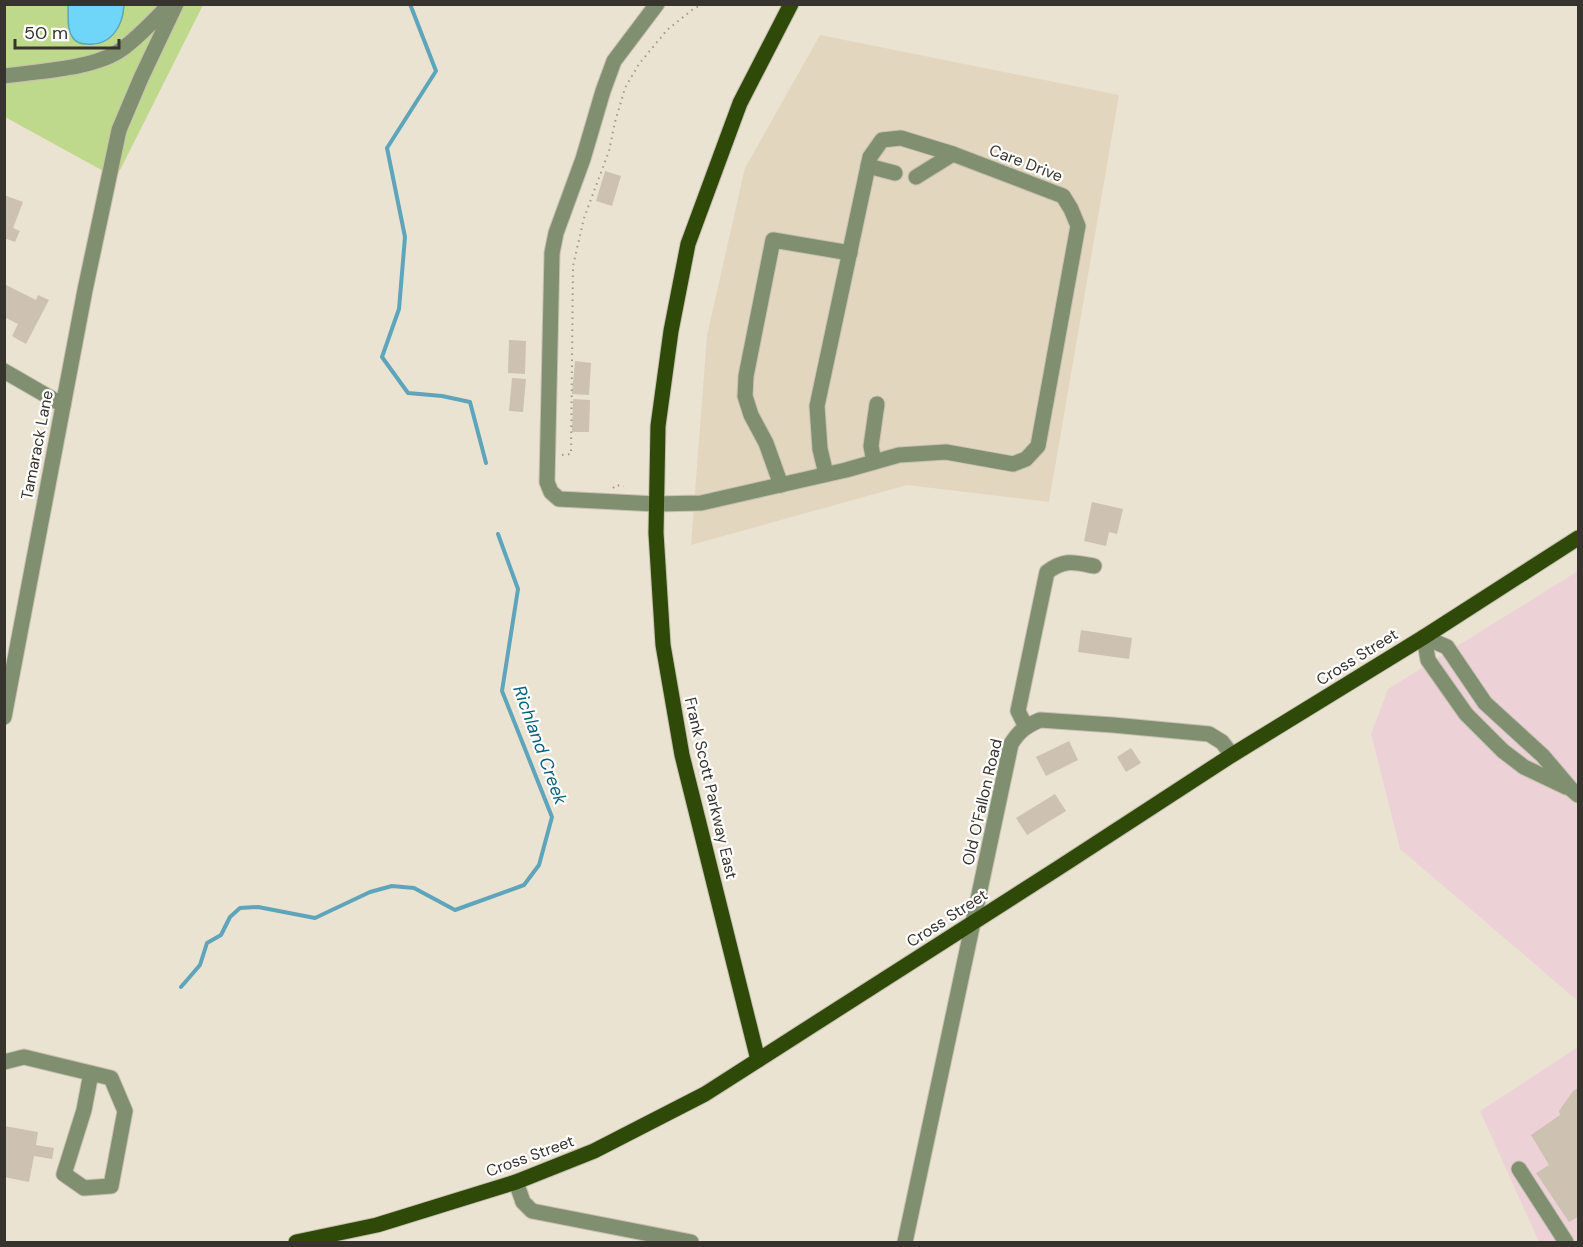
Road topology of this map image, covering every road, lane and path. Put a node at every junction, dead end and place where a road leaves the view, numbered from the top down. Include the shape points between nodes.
1 (170, 4) edge
2 (176, 4) edge
3 (657, 4) edge
4 (702, 4) edge
5 (790, 4) edge
6 (4, 76) edge
7 (953, 153) junction
8 (868, 166) junction
9 (895, 173) dead end
10 (916, 177) dead end
11 (849, 253) junction
12 (4, 371) edge
13 (877, 404) dead end
14 (63, 405) junction
15 (874, 462) junction
16 (561, 463) dead end
17 (826, 474) junction
18 (781, 485) junction
19 (624, 486) dead end
20 (612, 489) dead end
21 (656, 504) junction
22 (1578, 538) edge
23 (1094, 566) dead end
24 (1424, 637) junction
25 (4, 717) edge
26 (1026, 727) junction
27 (1232, 754) junction
28 (1575, 792) edge
29 (974, 922) junction
30 (758, 1060) junction
31 (4, 1062) edge
32 (91, 1073) junction
33 (1518, 1169) dead end
34 (516, 1182) junction
35 (296, 1242) edge
36 (691, 1242) edge
37 (905, 1242) edge
38 (1566, 1242) edge

1 - 6 street via 123,49 109,57 90,64
2 - 14 street, Tamarack Lane via 119,130
3 - 21 street, Care Drive via 614,61 556,233 552,252 547,482 559,499
4 - 16 path via 667,30 625,88 609,151 584,218 573,266 571,454 562,455
5 - 21 main road, Frank Scott Parkway East via 740,103 688,244 658,426
7 - 8 street, Care Drive via 901,138 882,140
7 - 10 street
7 - 15 street, Care Drive via 1063,196 1078,226 1038,446 1026,459 1013,464 946,452 899,455
8 - 9 street
8 - 11 street, Care Drive
11 - 17 street, Care Drive via 816,406
11 - 18 street via 773,240 745,396
12 - 14 street
13 - 15 street via 870,446
14 - 25 street, Tamarack Lane
15 - 17 street, Care Drive
17 - 18 street, Care Drive
18 - 21 street, Care Drive via 701,503
19 - 20 path
21 - 30 main road, Frank Scott Parkway East via 663,645 682,755
22 - 24 main road, Cross Street
23 - 26 street via 1064,562 1047,572 1018,711
24 - 27 main road, Cross Street
24 - 28 street via 1447,647 1485,703 1544,756
24 - 28 street via 1428,660 1466,714 1524,767
26 - 27 street via 1040,720 1209,734 1222,741
26 - 29 street, Old O'Fallon Road via 1011,744
27 - 29 main road, Cross Street
29 - 30 main road, Cross Street
29 - 37 street, Old O'Fallon Road
30 - 34 main road, Cross Street via 705,1094 594,1151
31 - 32 street via 24,1057
32 - 32 street via 111,1078 125,1111 111,1186 84,1188 64,1174
33 - 38 street
34 - 35 main road, Cross Street via 377,1225
34 - 36 street via 523,1202 532,1211

